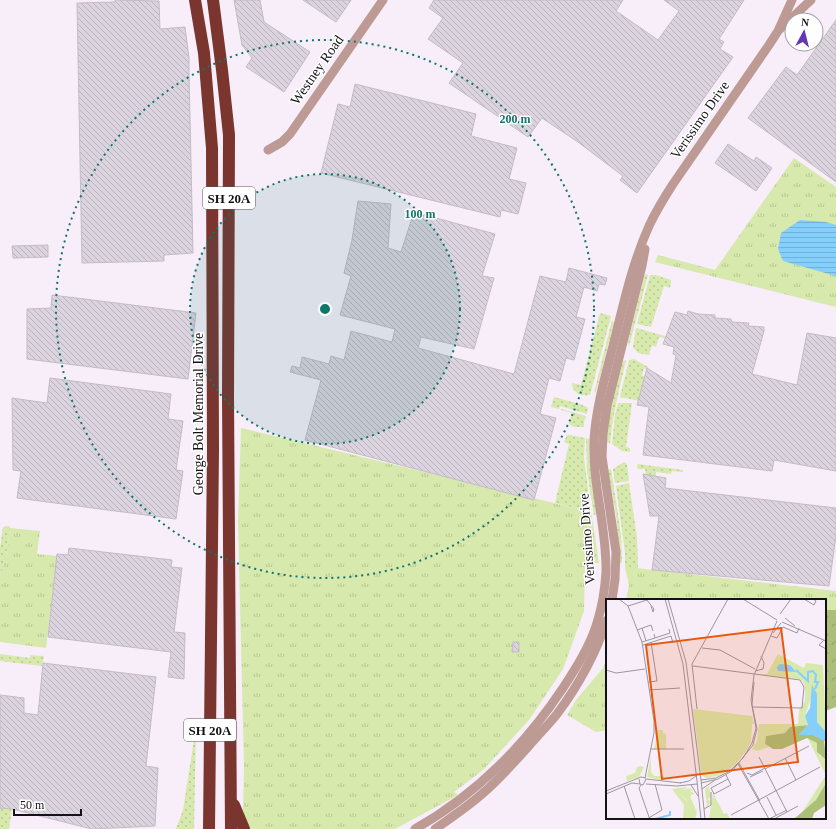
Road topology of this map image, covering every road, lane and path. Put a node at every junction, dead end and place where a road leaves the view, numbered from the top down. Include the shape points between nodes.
1 (195, 0) edge
2 (212, 0) edge
3 (383, 0) edge
4 (792, 0) edge
5 (811, 0) edge
6 (778, 31) junction
7 (268, 150) dead end
8 (648, 228) junction
9 (612, 599) edge
10 (606, 623) edge
11 (231, 796) junction
12 (209, 828) edge
13 (231, 829) edge
14 (244, 829) edge
15 (415, 829) edge
16 (435, 829) edge

1 - 12 highway, George Bolt Memorial Drive / SH 20A via 204,53 212,148 214,449
2 - 11 highway, SH 20A via 229,135
3 - 7 street, Westney Road via 290,134
4 - 6 street, Verissimo Drive
5 - 6 street, Verissimo Drive
6 - 8 street, Verissimo Drive via 673,184
8 - 9 street, Verissimo Drive via 642,266 607,406 603,434 602,457 616,552
8 - 15 street, Verissimo Drive via 634,264 596,417 594,458 606,571 597,624 585,652 533,728 505,759 475,786 431,820
10 - 16 street via 589,662 556,714 492,785 463,810
11 - 13 highway, SH 20A
11 - 14 highway

